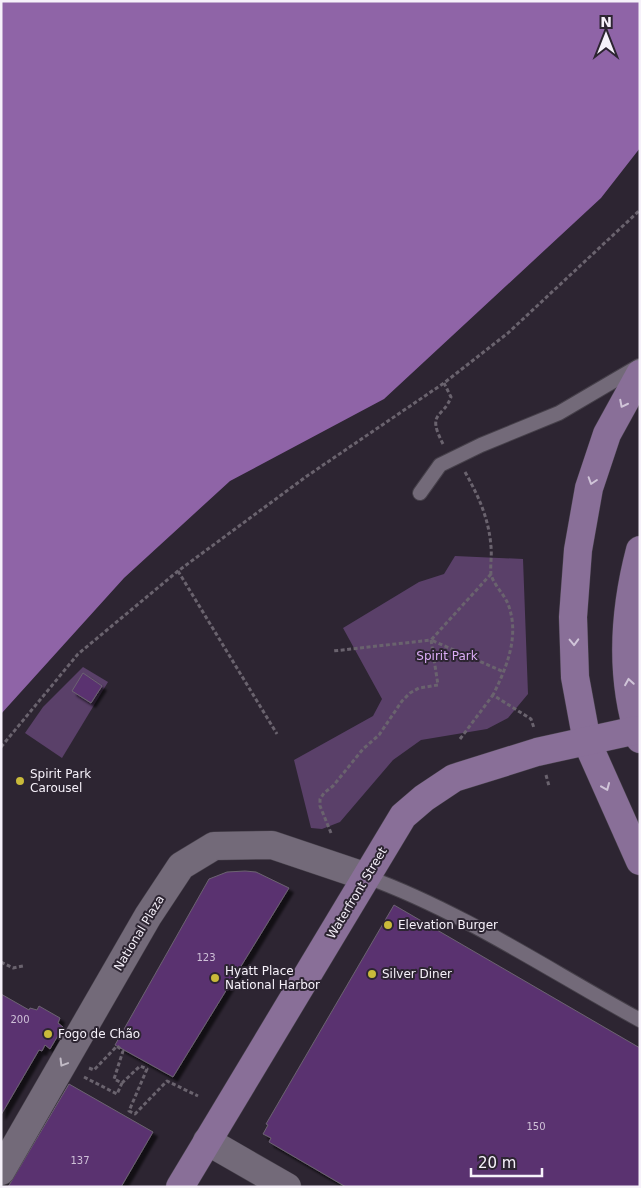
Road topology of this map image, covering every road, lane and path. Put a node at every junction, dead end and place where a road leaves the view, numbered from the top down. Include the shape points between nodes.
1 (640, 210) edge
2 (640, 366) edge
3 (640, 374) edge
4 (444, 383) junction
5 (454, 458) junction
6 (420, 493) dead end
7 (640, 550) edge
8 (178, 571) junction
9 (491, 574) junction
10 (431, 640) junction
11 (333, 651) dead end
12 (504, 672) junction
13 (493, 695) junction
14 (531, 719) dead end
15 (277, 734) dead end
16 (638, 735) edge
17 (460, 739) dead end
18 (586, 742) junction
19 (1, 747) edge
20 (332, 833) dead end
21 (640, 861) edge
22 (367, 877) junction
23 (1, 962) edge
24 (23, 966) dead end
25 (640, 1020) edge
26 (87, 1066) dead end
27 (81, 1076) dead end
28 (122, 1083) junction
29 (198, 1096) dead end
30 (207, 1142) junction
31 (1, 1171) edge
32 (180, 1187) edge
33 (288, 1187) edge

1 - 4 path via 508,333
2 - 5 lane via 559,413
3 -> 18 main road via 607,434 589,488 578,550 573,616 575,677
4 - 5 path via 451,396 437,416 436,426 447,452
4 - 8 path via 307,476
5 - 6 lane via 440,465
5 - 9 path via 480,500 487,519 492,551
16 -> 7 main road via 626,665 628,601
8 - 15 path
8 - 19 path via 78,654
9 - 10 path
9 - 12 path via 512,615 511,646
10 - 11 path
10 - 12 path
10 - 20 path via 438,685 419,688 402,701 379,735 324,793 320,806
12 - 13 path
13 - 14 path
13 - 17 path
16 - 18 main road, Waterfront Street
18 -> 21 main road
18 - 22 main road, Waterfront Street via 537,752 454,778 403,816
22 - 25 lane via 450,913
22 - 30 main road, Waterfront Street
22 -> 31 street, National Plaza via 272,845 214,846 181,866 148,916
23 - 24 path via 13,968
26 - 28 path via 94,1070 117,1046 122,1051 114,1079
27 - 28 path via 117,1094
28 - 29 path via 140,1066 147,1069 129,1111 136,1114 167,1081
30 - 32 main road, Waterfront Street
30 - 33 street

